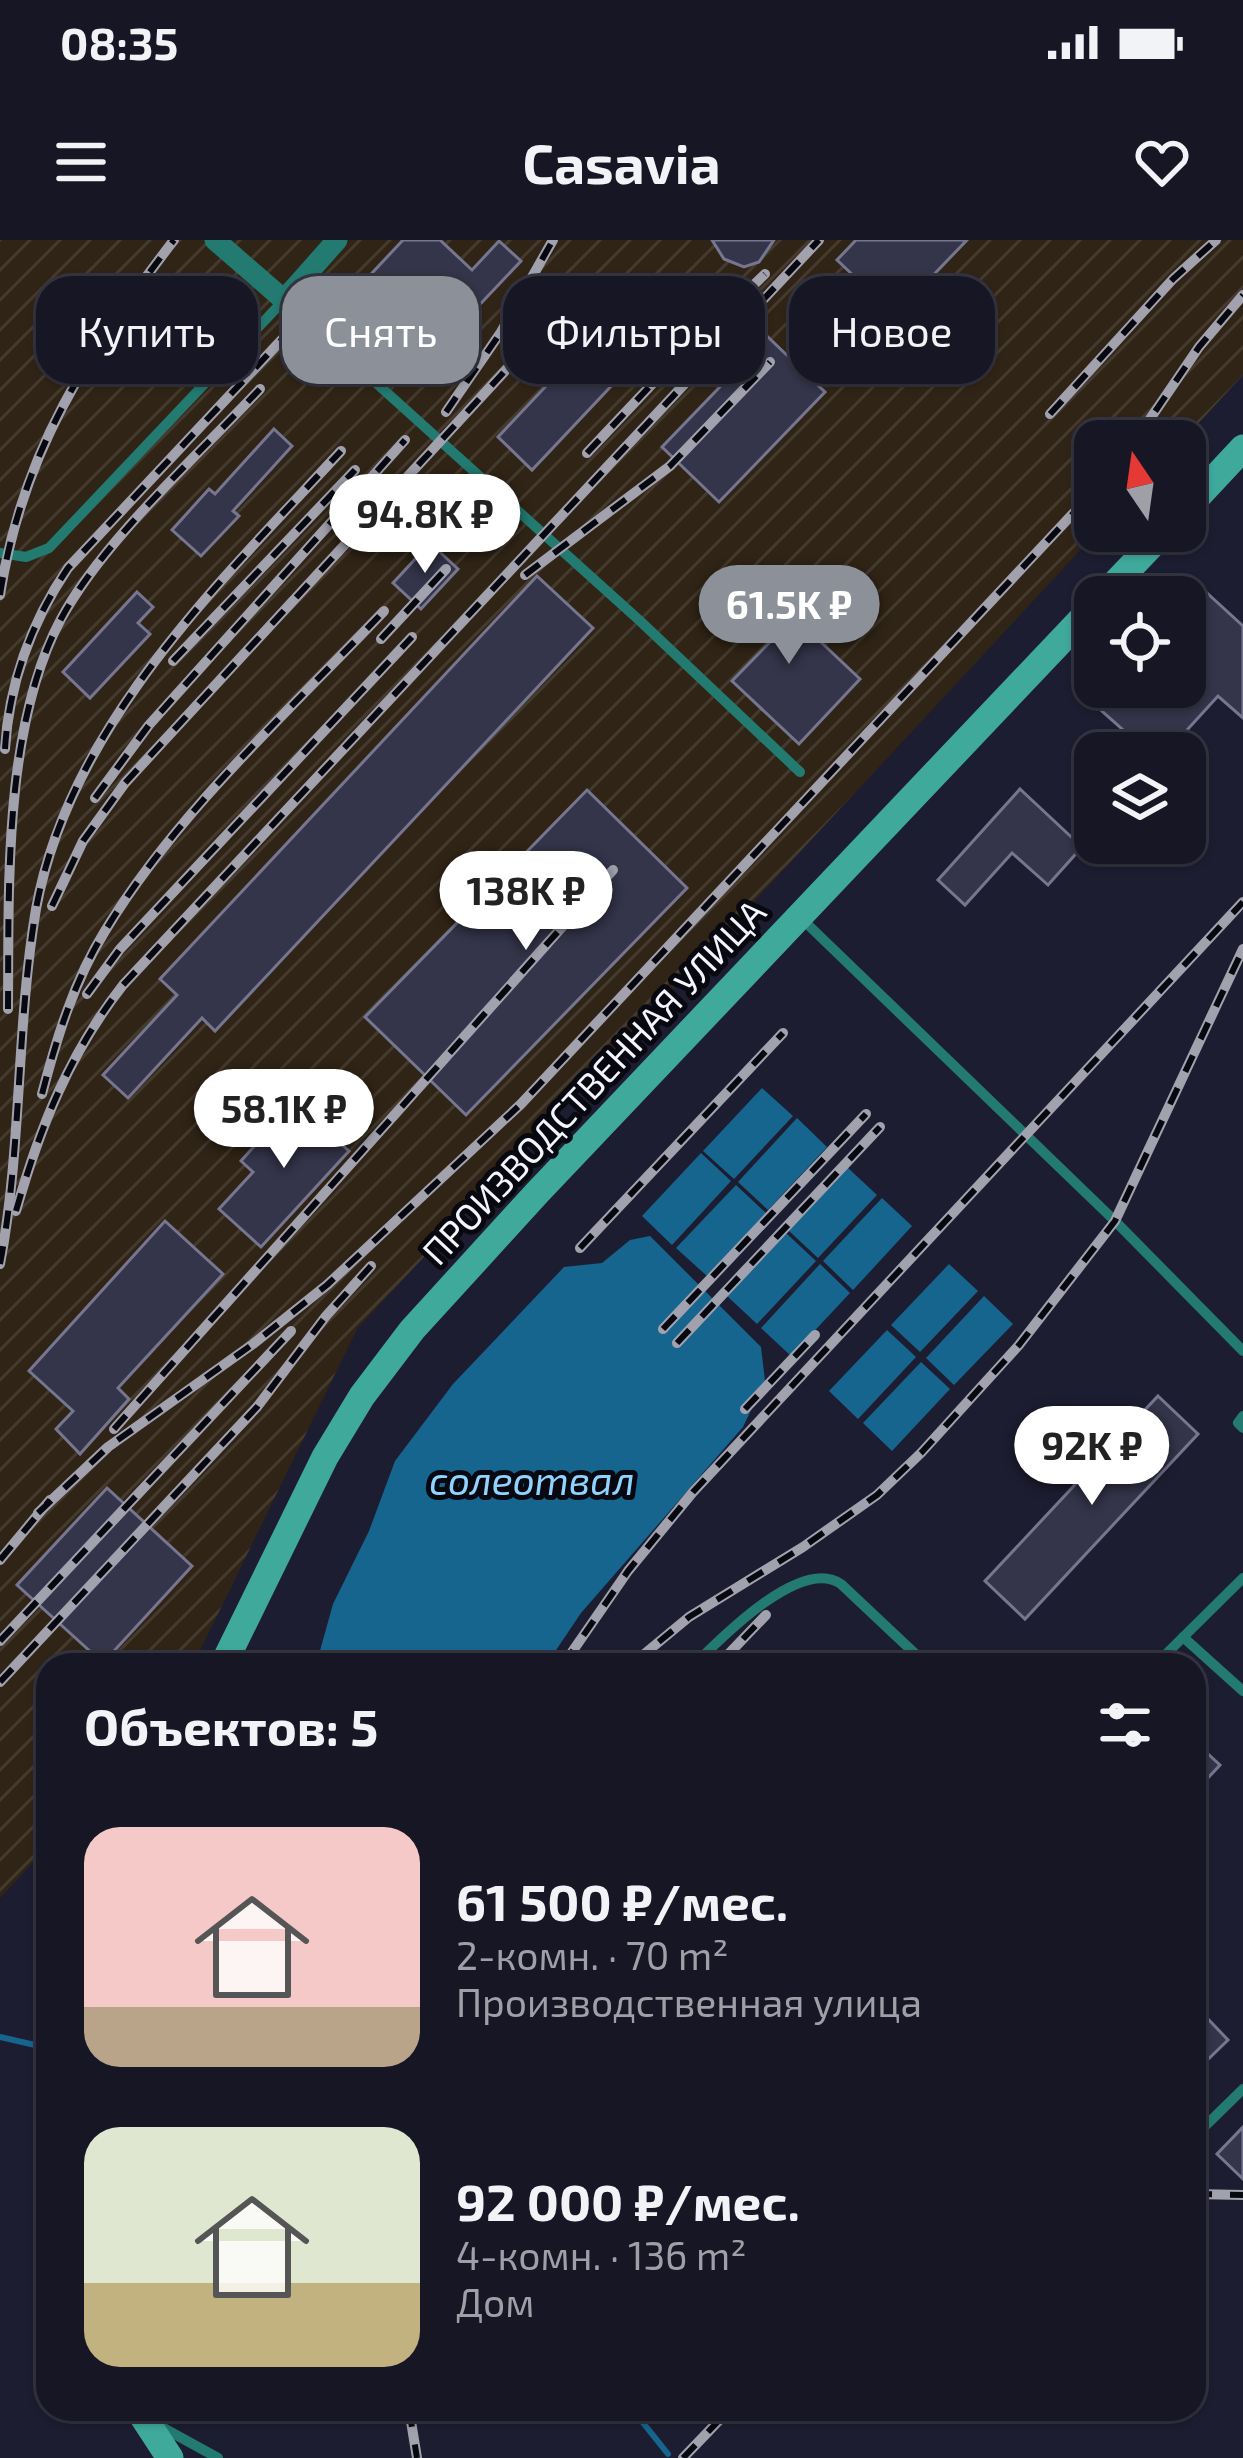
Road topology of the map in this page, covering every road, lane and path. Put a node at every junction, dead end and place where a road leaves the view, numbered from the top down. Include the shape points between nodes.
1 (215, 240) edge
2 (337, 240) edge
3 (305, 276) edge
4 (282, 298) edge
5 (282, 302) edge
6 (377, 384) edge
7 (1243, 448) edge
8 (1206, 487) edge
9 (1145, 552) edge
10 (0, 553) edge
11 (1122, 576) edge
12 (1074, 627) edge
13 (800, 772) dead end
14 (800, 917) junction
15 (1243, 1351) edge
16 (1243, 1416) edge
17 (1243, 1428) edge
18 (1243, 1578) edge
19 (1183, 1637) junction
20 (230, 1653) edge
21 (706, 1653) edge
22 (914, 1653) edge
23 (1167, 1653) edge
24 (1201, 1653) edge
25 (1206, 1658) edge
26 (1243, 1691) edge
27 (1243, 2089) edge
28 (1206, 2125) edge
29 (145, 2421) edge
30 (154, 2421) edge
31 (170, 2458) edge
32 (218, 2458) edge

1 - 4 street
2 - 3 street
5 - 10 lane via 49,548 26,557
6 - 13 lane
7 - 8 main road
9 - 11 main road
12 - 14 main road, ПРОИЗВОДСТВЕННАЯ УЛИЦА
14 - 15 lane
14 - 20 main road, ПРОИЗВОДСТВЕННАЯ УЛИЦА via 412,1330 325,1457
16 - 17 lane
18 - 19 lane
19 - 23 lane
19 - 24 lane
21 - 22 lane via 752,1609 829,1578
25 - 26 lane
27 - 28 lane
29 - 31 main road
30 - 32 lane

